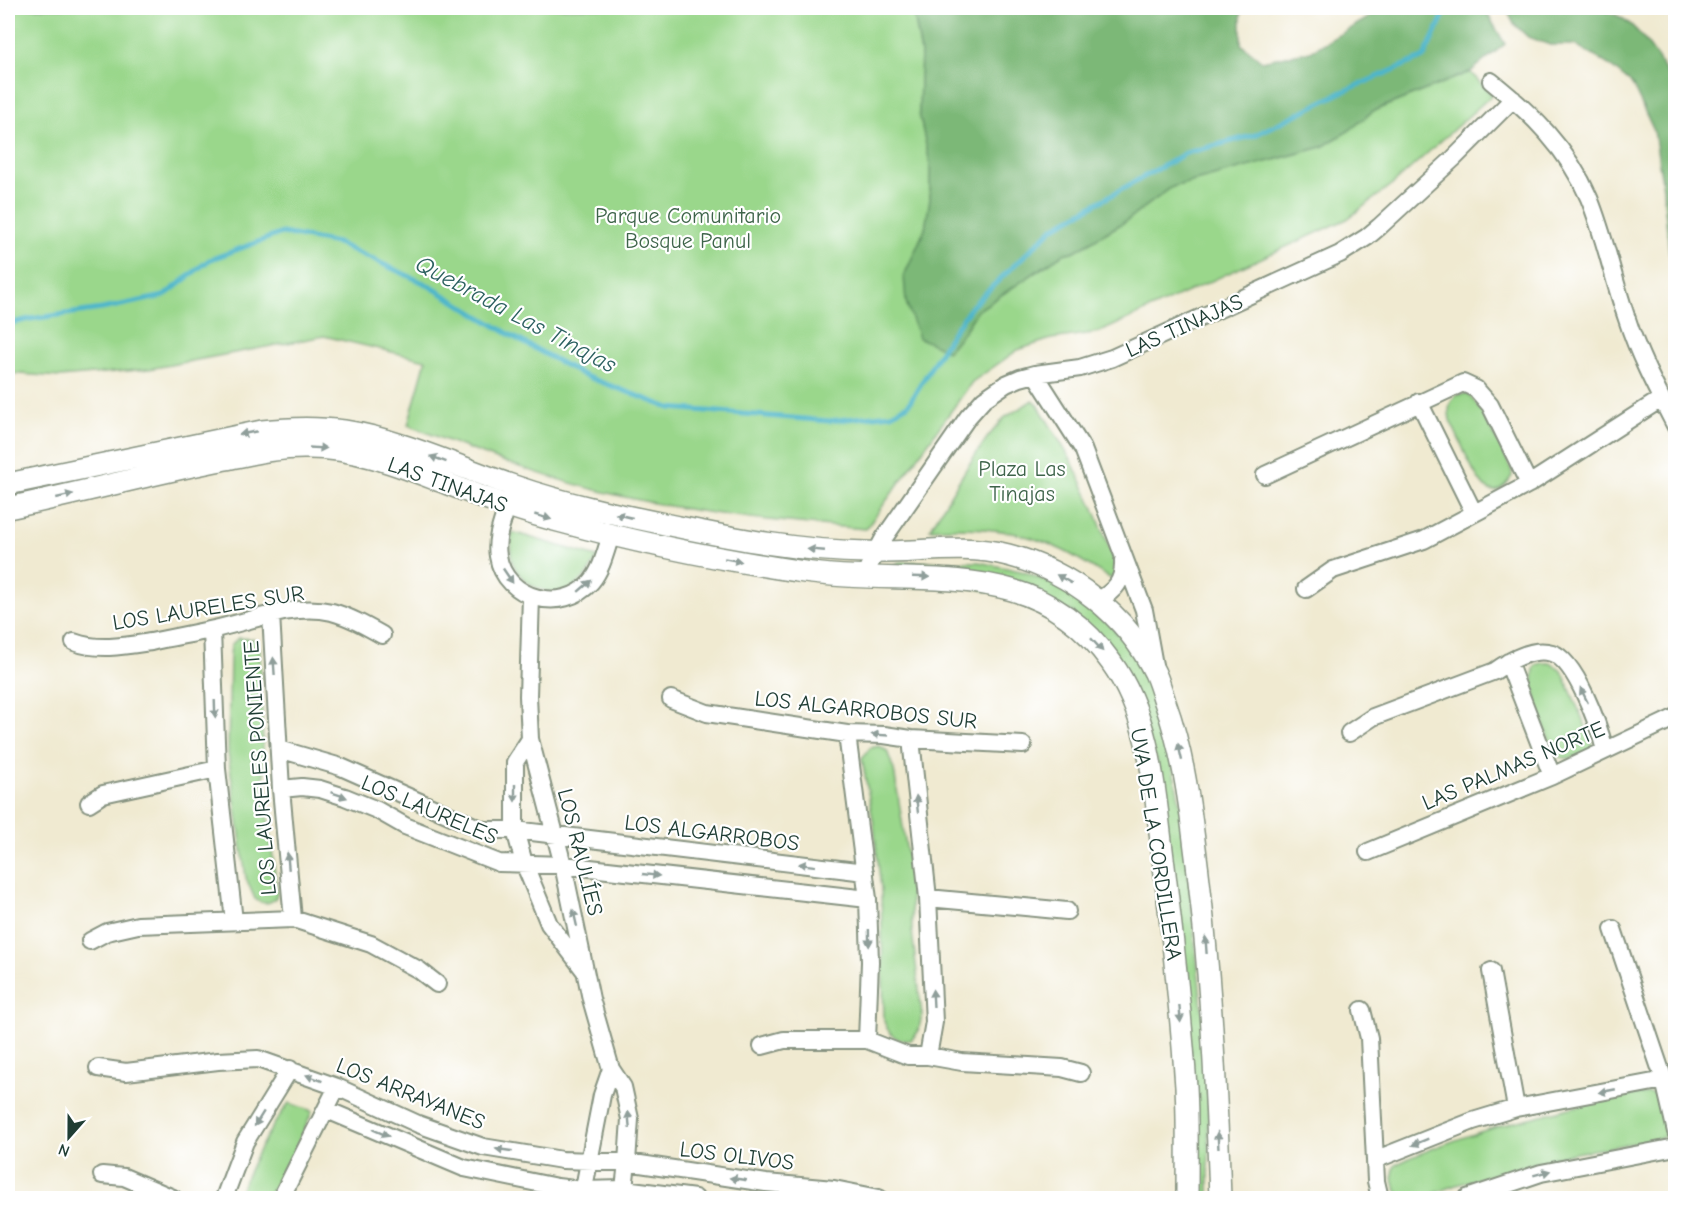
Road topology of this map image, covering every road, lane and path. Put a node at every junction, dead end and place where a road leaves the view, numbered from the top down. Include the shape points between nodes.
1 (1491, 81) dead end
2 (1513, 99) junction
3 (1035, 374) junction
4 (1661, 399) junction
5 (1419, 402) junction
6 (1676, 427) edge
7 (1264, 475) dead end
8 (8, 484) edge
9 (1529, 484) junction
10 (507, 507) junction
11 (8, 508) edge
12 (1474, 513) junction
13 (611, 535) junction
14 (874, 553) junction
15 (1123, 553) junction
16 (863, 577) junction
17 (1306, 589) dead end
18 (531, 596) junction
19 (1097, 601) junction
20 (271, 614) junction
21 (212, 630) junction
22 (382, 635) dead end
23 (74, 642) dead end
24 (1508, 662) junction
25 (1155, 674) junction
26 (671, 699) dead end
27 (1676, 717) edge
28 (1349, 733) dead end
29 (848, 734) junction
30 (530, 739) junction
31 (911, 739) junction
32 (1023, 745) dead end
33 (279, 749) junction
34 (1605, 750) junction
35 (217, 769) junction
36 (1552, 776) junction
37 (281, 789) junction
38 (89, 802) dead end
39 (515, 830) junction
40 (554, 834) junction
41 (1368, 852) dead end
42 (524, 863) junction
43 (563, 865) junction
44 (865, 872) junction
45 (928, 898) junction
46 (868, 899) junction
47 (1067, 911) dead end
48 (293, 919) junction
49 (234, 921) junction
50 (1613, 929) dead end
51 (90, 941) dead end
52 (1491, 971) dead end
53 (588, 975) junction
54 (436, 984) dead end
55 (1362, 1010) dead end
56 (867, 1040) junction
57 (762, 1046) dead end
58 (928, 1056) junction
59 (98, 1068) dead end
60 (290, 1069) junction
61 (611, 1069) junction
62 (1081, 1073) dead end
63 (1664, 1080) junction
64 (337, 1087) junction
65 (1516, 1108) junction
66 (327, 1110) junction
67 (1676, 1131) edge
68 (1676, 1147) edge
69 (1377, 1159) junction
70 (588, 1161) junction
71 (627, 1162) junction
72 (102, 1174) dead end
73 (583, 1194) edge
74 (622, 1194) edge
75 (173, 1198) edge
76 (224, 1198) edge
77 (282, 1198) edge
78 (695, 1198) edge
79 (879, 1198) edge
80 (1187, 1198) edge
81 (1220, 1198) edge
82 (1380, 1198) edge
83 (1467, 1198) edge

1 - 2 street
2 - 3 street, LAS TINAJAS via 1388,219 1340,255 1112,358 1080,368
2 - 4 street via 1555,141 1580,178 1628,323
3 - 14 street, LAS TINAJAS via 1006,384 975,408
3 - 15 street, UVA DE LA CORDILLERA via 1083,450
4 - 6 street
4 - 9 street
5 - 7 street
5 - 9 street via 1462,383 1476,389 1490,405
5 - 12 street
14 -> 8 street, LAS TINAJAS via 798,549 643,520 518,487 387,441 331,429 262,431
9 - 12 street
11 -> 10 street, LAS TINAJAS via 215,461 306,447 380,459
10 -> 13 street, LAS TINAJAS
10 -> 18 street via 498,539 500,562 508,579
12 - 17 street via 1424,540 1333,570
13 -> 16 street, LAS TINAJAS via 750,564
18 -> 13 street via 558,599 590,584
14 - 16 street, LAS TINAJAS
19 -> 14 street, UVA DE LA CORDILLERA via 1062,576 1002,554 971,549
15 - 19 street, UVA DE LA CORDILLERA via 1123,575 1109,594
15 - 25 street, UVA DE LA CORDILLERA via 1144,610
16 -> 80 street, UVA DE LA CORDILLERA via 980,582 1030,596 1082,630 1122,680 1139,719 1149,759 1174,943 1186,1091
18 - 30 street, LOS RAULÍES
19 - 25 street, UVA DE LA CORDILLERA via 1128,633
20 - 21 street, LOS LAURELES SUR
20 - 22 street, LOS LAURELES SUR via 299,610 330,612
33 -> 20 street, LOS LAURELES PONIENTE
21 - 23 street, LOS LAURELES SUR via 128,646 88,647
21 -> 35 street
24 - 28 street via 1495,671 1373,717
34 -> 24 street via 1599,726 1569,665 1544,652
24 - 36 street
81 -> 25 street, UVA DE LA CORDILLERA via 1204,920 1187,781 1175,729
26 - 29 street, LOS ALGARROBOS SUR via 707,713
27 - 34 street, LAS PALMAS NORTE
31 -> 29 street, LOS ALGARROBOS SUR
29 - 44 street
30 -> 39 street, LOS RAULÍES via 515,762
30 - 40 street, LOS RAULÍES
31 - 32 street, LOS ALGARROBOS SUR
45 -> 31 street
33 - 37 street, LOS LAURELES PONIENTE
33 - 39 street, LOS LAURELES via 341,767 483,830
34 - 36 street, LAS PALMAS NORTE
35 - 38 street via 103,794
35 - 49 street
36 - 41 street, LAS PALMAS NORTE
37 -> 42 street, LOS LAURELES via 320,789 499,863
48 -> 37 street, LOS LAURELES PONIENTE
39 - 40 street, LOS LAURELES
39 - 42 street, LOS RAULÍES
40 - 43 street, LOS RAULÍES
44 -> 40 street, LOS ALGARROBOS
42 - 43 street, LOS LAURELES
42 - 53 street, LOS RAULÍES via 549,924
43 -> 46 street
53 -> 43 street, LOS RAULÍES
44 - 46 street
45 - 47 street
58 -> 45 street via 934,1022
46 -> 56 street
48 - 49 street
48 - 54 street via 371,944 419,970
49 - 51 street via 138,925 107,932
50 - 63 street
52 - 65 street
53 - 61 street, LOS RAULÍES
55 - 69 street via 1370,1038
56 - 57 street via 784,1040
56 - 58 street via 908,1056
58 - 62 street
59 - 60 street, LOS ARRAYANES via 126,1072 258,1059
64 -> 60 street, LOS ARRAYANES
60 -> 76 street via 245,1142
61 - 70 street
71 -> 61 street, LOS RAULÍES via 630,1119 623,1087
63 -> 65 street
63 - 67 street
64 - 66 street
70 -> 64 street, LOS ARRAYANES via 483,1147 418,1124
65 -> 69 street
66 -> 73 street via 464,1168
66 - 77 street
83 -> 68 street via 1541,1173
69 - 82 street
70 - 71 street, LOS OLIVOS
70 - 73 street
71 - 74 street, LOS RAULÍES
79 -> 71 street, LOS OLIVOS
72 - 75 street via 124,1177
73 - 74 street
74 - 78 street

